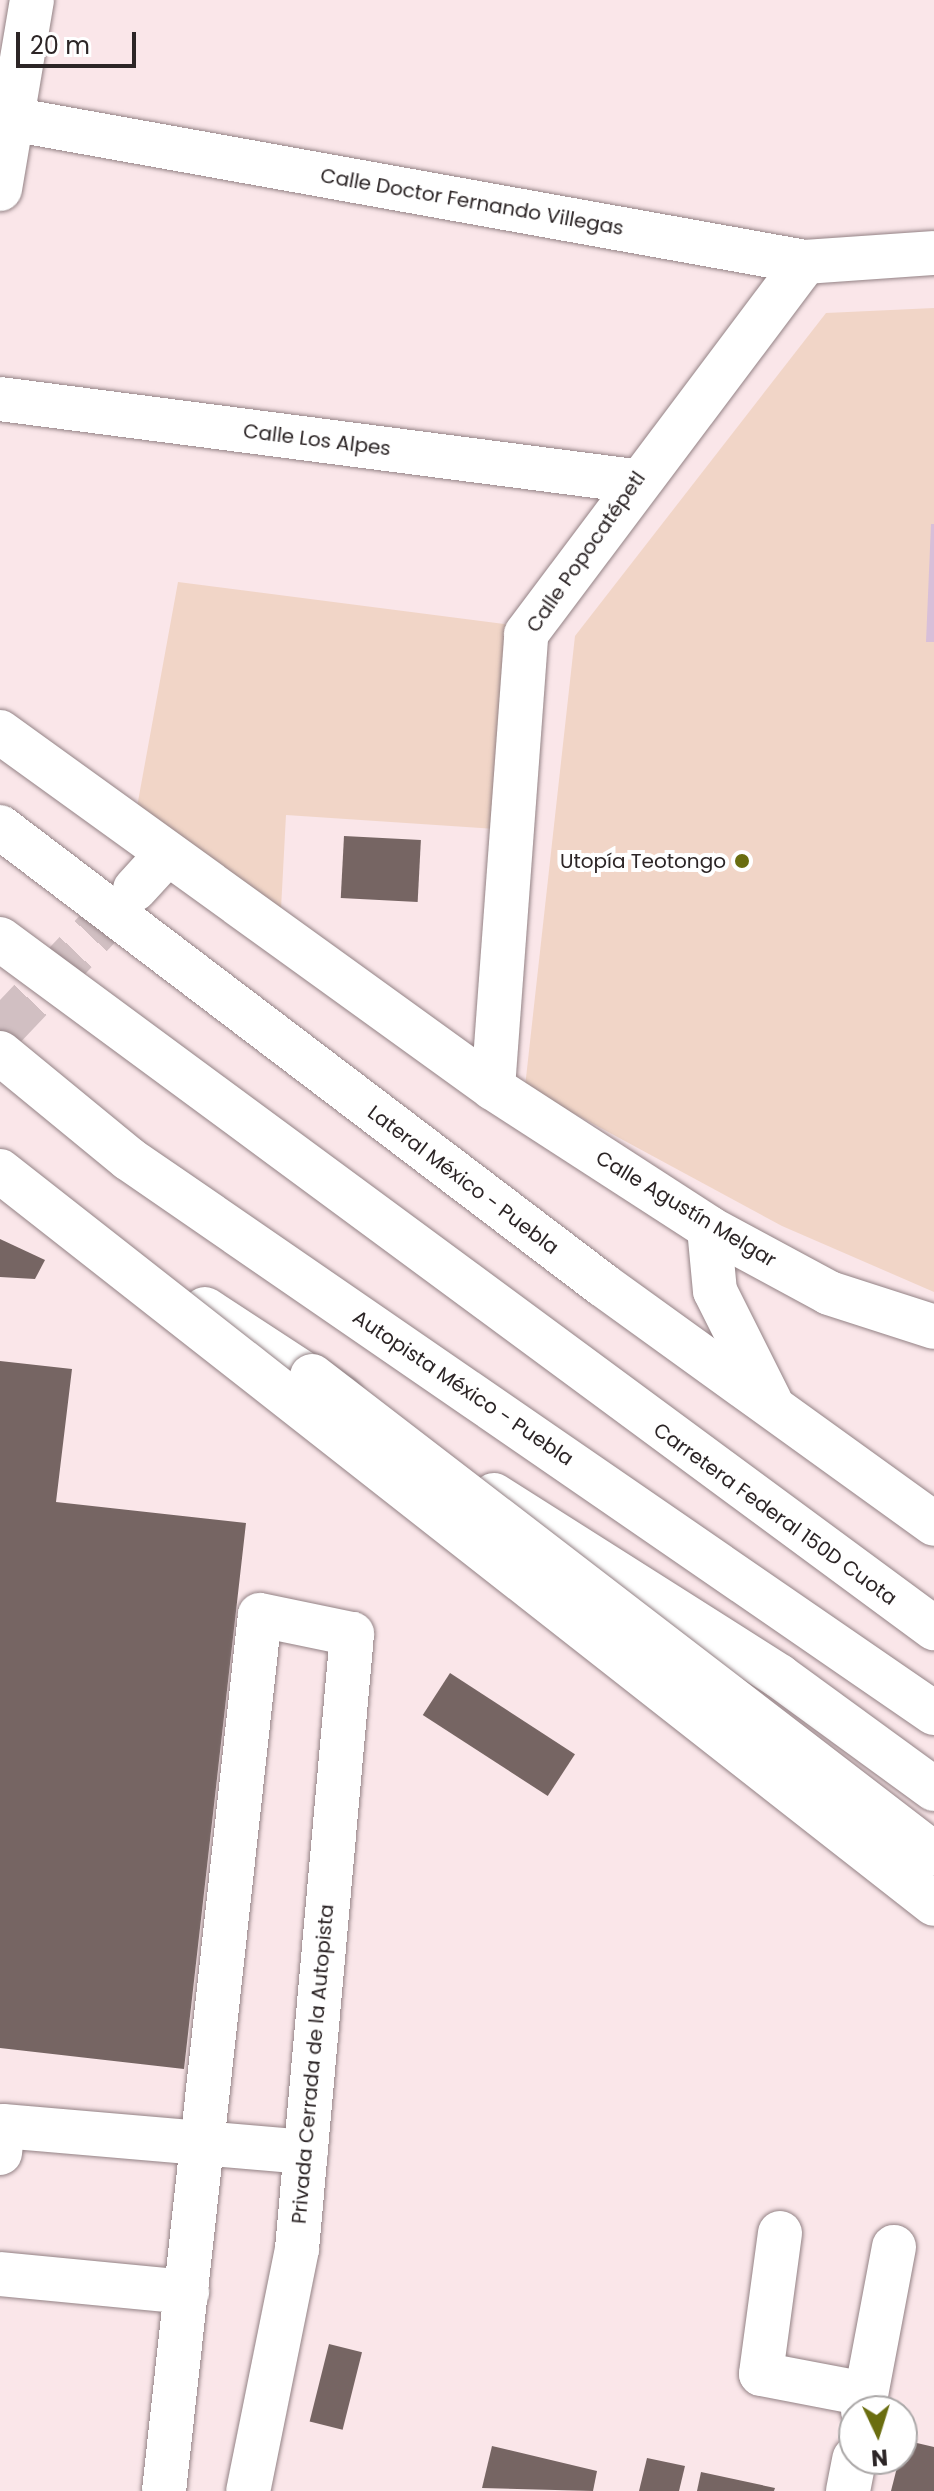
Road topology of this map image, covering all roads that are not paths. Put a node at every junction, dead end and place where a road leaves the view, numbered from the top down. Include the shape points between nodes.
1 (32, 0) edge
2 (11, 119) junction
3 (0, 189) edge
4 (934, 253) edge
5 (805, 262) junction
6 (0, 399) edge
7 (634, 481) junction
8 (0, 732) edge
9 (0, 827) edge
10 (167, 854) junction
11 (135, 889) tunnel mouth
12 (0, 939) edge
13 (0, 1053) edge
14 (493, 1088) junction
15 (0, 1142) edge
16 (0, 1172) edge
17 (709, 1228) junction
18 (934, 1327) edge
19 (773, 1407) junction
20 (934, 1524) edge
21 (934, 1628) edge
22 (934, 1713) edge
23 (934, 1789) edge
24 (934, 1854) edge
25 (934, 1904) edge
26 (1, 2135) edge
27 (202, 2141) junction
28 (306, 2152) junction
29 (780, 2233) dead end
30 (894, 2247) dead end
31 (0, 2274) edge
32 (187, 2292) junction
33 (839, 2395) edge
34 (866, 2395) edge
35 (164, 2491) edge
36 (248, 2491) edge

1 - 2 main road
2 - 3 main road
2 - 5 main road, Calle Doctor Fernando Villegas
4 - 5 main road, Calle Doctor Fernando Villegas
5 - 7 main road, Calle Popocatépetl
6 - 7 main road, Calle Los Alpes
7 - 14 main road, Calle Popocatépetl via 526,634
8 - 10 main road, Calle Agustín Melgar
9 - 19 main road, Lateral México - Puebla
10 - 11 main road
10 - 14 main road, Calle Agustín Melgar
12 - 21 main road, Carretera Federal 150D Cuota via 616,1399
13 - 22 main road, Autopista México - Puebla via 129,1159
14 - 17 main road, Calle Agustín Melgar
15 - 24 main road, bridge
16 - 23 main road via 779,1676
16 - 25 main road, bridge
17 - 18 main road, Calle Agustín Melgar via 829,1293
17 - 19 main road via 715,1291
19 - 20 main road, Lateral México - Puebla
26 - 27 main road
27 - 28 main road
27 - 28 main road, Privada Cerrada de la Autopista via 260,1615 352,1634
27 - 32 main road
28 - 36 main road, Privada Cerrada de la Autopista via 297,2249
29 - 33 main road via 761,2374
30 - 34 main road
31 - 32 main road
32 - 35 main road

